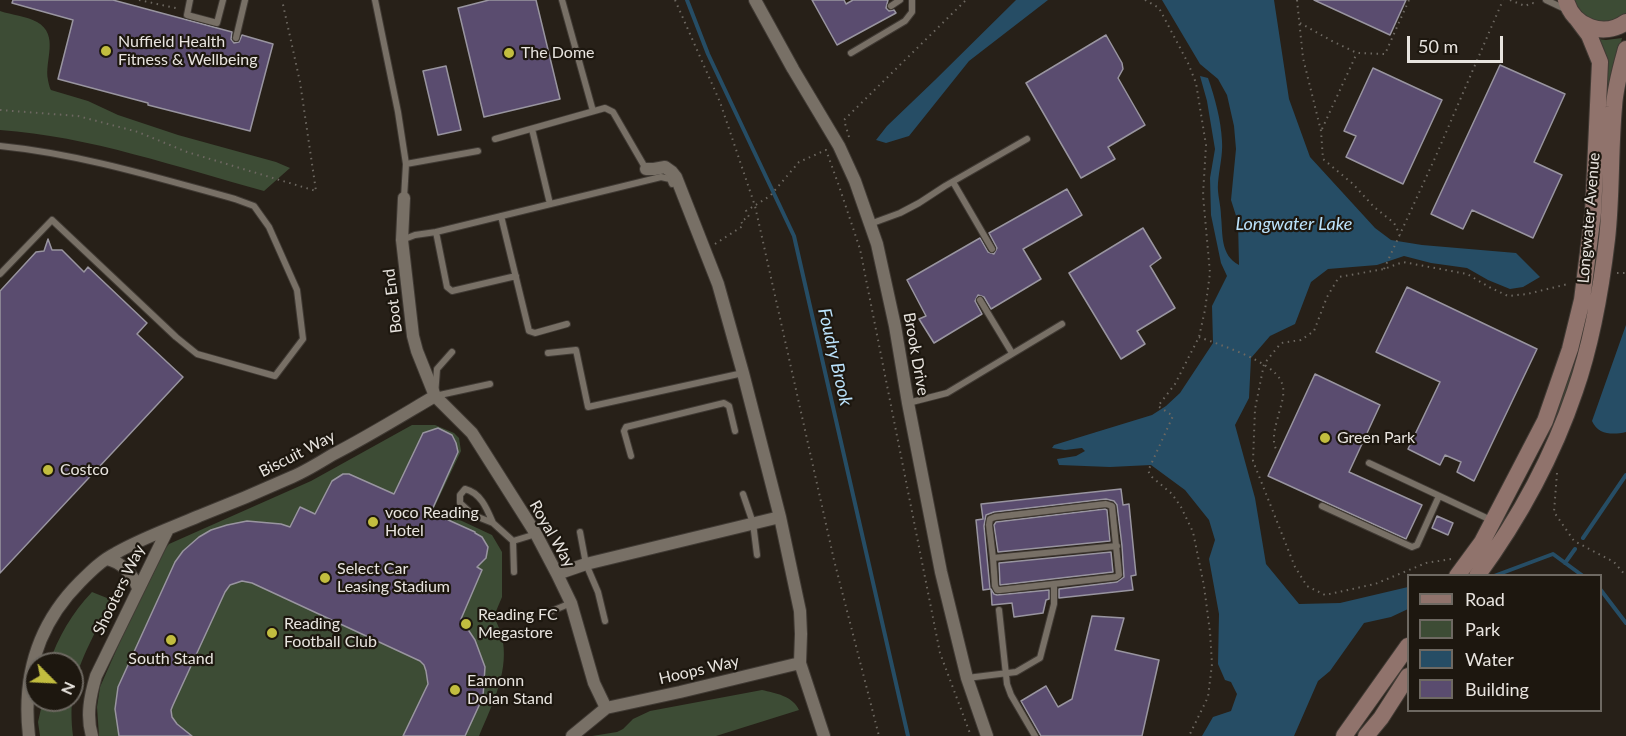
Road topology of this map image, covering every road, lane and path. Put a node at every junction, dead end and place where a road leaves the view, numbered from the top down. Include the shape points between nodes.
1 (139, 0) edge
2 (167, 0) edge
3 (190, 0) edge
4 (223, 0) edge
5 (245, 0) edge
6 (282, 0) edge
7 (375, 0) edge
8 (561, 0) edge
9 (675, 0) edge
10 (755, 0) edge
11 (900, 0) edge
12 (912, 0) edge
13 (966, 0) edge
14 (1146, 0) edge
15 (1298, 0) edge
16 (1409, 0) edge
17 (1503, 0) edge
18 (1510, 0) edge
19 (1546, 0) edge
20 (1539, 5) dead end
21 (165, 6) junction
22 (891, 6) dead end
23 (188, 10) junction
24 (1571, 10) edge
25 (1626, 22) edge
26 (1300, 23) junction
27 (236, 38) dead end
28 (1626, 49) edge
29 (851, 53) dead end
30 (1357, 53) junction
31 (0, 110) edge
32 (593, 111) junction
33 (532, 129) junction
34 (1321, 131) junction
35 (1027, 139) dead end
36 (495, 140) dead end
37 (850, 140) dead end
38 (0, 146) edge
39 (478, 151) dead end
40 (406, 164) junction
41 (646, 169) joint
42 (953, 183) junction
43 (684, 195) junction
44 (404, 198) joint
45 (550, 204) junction
46 (755, 206) junction
47 (501, 216) junction
48 (870, 225) junction
49 (436, 232) junction
50 (1400, 235) junction
51 (402, 240) junction
52 (992, 249) dead end
53 (705, 250) junction
54 (1384, 268) junction
55 (0, 274) edge
56 (516, 276) junction
57 (1574, 283) dead end
58 (980, 300) dead end
59 (567, 324) dead end
60 (1062, 324) dead end
61 (1199, 337) junction
62 (452, 352) dead end
63 (1012, 353) junction
64 (548, 354) dead end
65 (1264, 364) junction
66 (743, 373) junction
67 (490, 384) dead end
68 (435, 396) junction
69 (908, 403) junction
70 (735, 431) dead end
71 (1276, 449) dead end
72 (631, 456) dead end
73 (1369, 463) dead end
74 (1558, 465) dead end
75 (743, 494) dead end
76 (1439, 496) junction
77 (1322, 506) dead end
78 (780, 517) junction
79 (1493, 521) junction
80 (493, 523) junction
81 (753, 523) junction
82 (168, 529) junction
83 (580, 532) dead end
84 (536, 534) junction
85 (513, 541) junction
86 (1117, 546) junction
87 (758, 555) dead end
88 (993, 558) junction
89 (107, 559) junction
90 (586, 564) junction
91 (1464, 569) edge
92 (514, 572) dead end
93 (558, 574) junction
94 (1626, 576) edge
95 (1054, 584) junction
96 (138, 588) junction
97 (571, 603) junction
98 (999, 610) dead end
99 (547, 613) dead end
100 (605, 621) dead end
101 (1407, 647) edge
102 (800, 663) junction
103 (1006, 674) junction
104 (966, 678) junction
105 (1407, 678) edge
106 (606, 708) junction
107 (29, 736) edge
108 (92, 736) edge
109 (572, 736) edge
110 (824, 736) edge
111 (879, 736) edge
112 (971, 736) edge
113 (987, 736) edge
114 (1035, 736) edge
115 (1189, 736) edge
116 (1344, 736) edge
117 (1366, 736) edge

1 - 21 path
2 - 21 path
3 - 23 lane
4 - 23 lane via 217,23 187,15
5 - 27 lane
6 - 31 path via 300,82 316,191 78,116
7 - 40 lane
8 - 32 lane
9 - 46 path via 720,102
10 - 48 street, Brook Drive via 839,146
11 - 22 lane
12 - 29 lane via 912,12 905,21
13 - 37 path via 844,120
14 - 61 path via 1159,8 1188,63 1196,83 1206,145 1203,195 1210,273
15 - 26 path
16 - 30 path via 1385,54
17 - 50 path
18 - 20 path via 1525,6
19 - 24 lane
21 - 23 path
24 - 25 street via 1589,27 1613,29
24 - 79 street, Longwater Avenue via 1589,35 1600,62 1593,213 1582,300 1545,421
26 - 30 path
26 - 34 path via 1303,58
28 - 91 street, Longwater Avenue via 1614,104 1601,284 1576,390 1561,429 1496,550
30 - 34 path
32 - 33 lane
32 - 41 lane via 605,108 612,112
33 - 36 lane
33 - 45 lane
34 - 50 path via 1323,159 1394,223
35 - 42 lane
38 - 55 lane via 112,166 254,206 269,227 297,290 303,339 275,376 197,354 52,220
39 - 40 lane
40 - 44 lane
41 - 43 street via 665,167
42 - 48 lane via 907,210
42 - 52 lane
43 - 45 lane via 679,197 670,179 661,177
43 - 53 street
44 - 51 street, Boot End
45 - 47 lane
46 - 53 path via 746,211 749,217 741,221 743,226
46 - 111 path via 834,560
46 - 112 path via 770,196 799,162 826,150 860,249 940,653
47 - 49 lane
47 - 56 lane
48 - 69 street, Brook Drive via 895,326
49 - 51 lane
49 - 56 lane via 447,287 452,291
50 - 54 path
51 - 68 street, Boot End via 413,336
53 - 66 street
54 - 57 path via 1403,262 1467,274 1508,296
54 - 65 path via 1339,277 1314,331 1301,340 1281,343
56 - 59 lane via 529,331 535,333
58 - 63 lane
60 - 63 lane
61 - 65 path
61 - 115 path via 1175,384 1158,406 1173,416 1148,471 1181,507 1193,532 1204,586 1212,664 1208,697
62 - 68 lane via 437,369
63 - 69 lane via 947,393
64 - 66 lane via 576,350 588,407
65 - 71 path via 1282,382 1284,393 1275,430
65 - 91 path via 1255,409 1253,461 1295,567 1307,586 1325,595 1375,584 1426,563
66 - 78 street
67 - 68 lane
68 - 82 street, Biscuit Way via 296,475
68 - 84 street, Royal Way via 472,433
69 - 104 street, Brook Drive
70 - 72 lane via 729,406 723,403 626,427
73 - 76 lane
74 - 94 path via 1554,512 1574,541 1614,562
75 - 81 lane
76 - 77 lane via 1417,545 1412,547
76 - 79 lane
78 - 81 street
78 - 102 street via 800,611
79 - 91 street, Longwater Avenue
80 - 80 lane via 473,515 460,503 459,495 465,489 473,491
80 - 85 lane
81 - 87 lane
81 - 90 street
82 - 89 street, Biscuit Way
82 - 96 street, Shooters Way
83 - 90 lane
84 - 85 lane
84 - 93 street, Royal Way
85 - 92 lane
86 - 88 lane
86 - 88 lane via 1112,506 1106,504 990,519
86 - 95 lane via 1116,577
88 - 95 lane via 997,590
89 - 96 street via 124,566
89 - 107 street, Biscuit Way via 70,592 44,632 29,680
90 - 93 street
90 - 100 lane
93 - 97 street, Royal Way
95 - 103 lane via 1054,604 1040,658
96 - 108 street, Shooters Way via 92,687
97 - 99 lane
97 - 106 street, Royal Way via 594,683
98 - 103 lane
101 - 116 street
102 - 106 street, Hoops Way
102 - 110 street
103 - 104 lane
103 - 114 lane via 1011,695
104 - 113 street, Brook Drive
105 - 117 street
106 - 109 street

